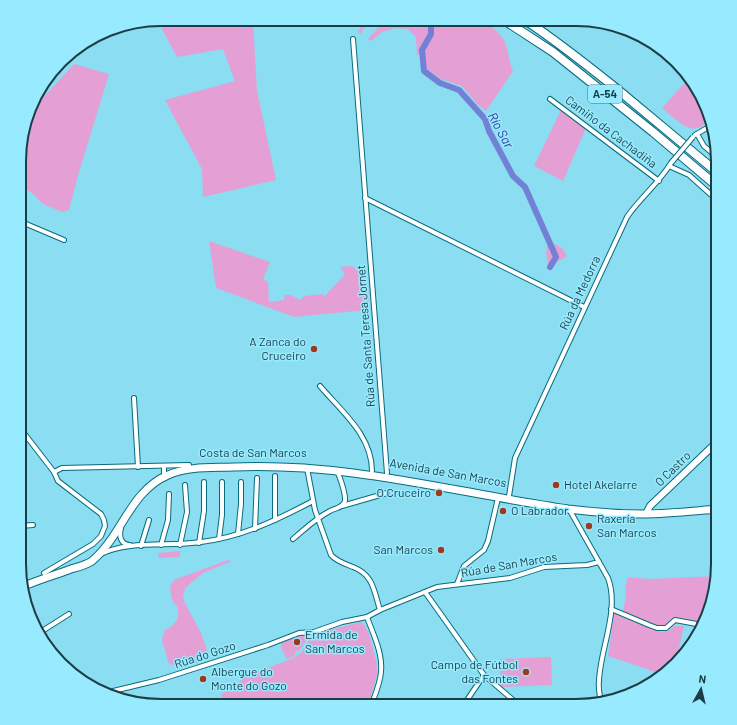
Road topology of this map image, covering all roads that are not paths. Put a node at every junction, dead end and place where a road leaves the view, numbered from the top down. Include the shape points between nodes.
1 (513, 26) edge
2 (534, 26) edge
3 (353, 39) dead end
4 (550, 99) dead end
5 (707, 128) edge
6 (695, 135) junction
7 (711, 152) edge
8 (670, 165) junction
9 (711, 166) edge
10 (659, 181) junction
11 (711, 181) edge
12 (711, 195) edge
13 (365, 198) junction
14 (26, 224) edge
15 (64, 240) dead end
16 (584, 307) junction
17 (320, 386) dead end
18 (134, 398) dead end
19 (26, 436) edge
20 (711, 448) edge
21 (283, 462) junction
22 (138, 466) junction
23 (189, 467) junction
24 (335, 467) junction
25 (309, 469) junction
26 (166, 470) junction
27 (372, 471) junction
28 (54, 472) junction
29 (359, 473) junction
30 (387, 473) junction
31 (275, 476) dead end
32 (257, 478) dead end
33 (160, 479) junction
34 (204, 482) dead end
35 (222, 482) dead end
36 (240, 482) dead end
37 (424, 484) junction
38 (185, 485) dead end
39 (388, 493) dead end
40 (169, 494) dead end
41 (509, 496) junction
42 (498, 498) junction
43 (313, 501) junction
44 (517, 501) junction
45 (554, 506) junction
46 (341, 507) junction
47 (568, 509) junction
48 (711, 509) edge
49 (130, 510) junction
50 (646, 514) junction
51 (318, 517) junction
52 (149, 520) dead end
53 (275, 520) junction
54 (33, 525) dead end
55 (26, 526) edge
56 (255, 529) junction
57 (238, 534) junction
58 (219, 539) junction
59 (293, 539) dead end
60 (199, 543) junction
61 (161, 545) junction
62 (180, 545) junction
63 (136, 546) junction
64 (141, 546) junction
65 (95, 558) junction
66 (599, 562) junction
67 (53, 568) junction
68 (71, 569) junction
69 (44, 573) junction
70 (50, 575) junction
71 (39, 580) junction
72 (457, 584) junction
73 (28, 585) edge
74 (425, 592) junction
75 (611, 609) junction
76 (380, 610) junction
77 (69, 614) dead end
78 (367, 617) junction
79 (697, 624) edge
80 (43, 630) edge
81 (310, 632) joint
82 (484, 675) junction
83 (115, 691) edge
84 (600, 696) edge
85 (374, 699) edge
86 (468, 699) edge
87 (512, 699) edge

1 - 11 highway, A-54 via 553,52
2 - 9 highway, A-54
3 - 13 street, Rúa de Santa Teresa Jornet
4 - 10 street, Camiño da Cachadiña
5 - 6 street, Rúa da Medorra
6 - 7 street
6 - 8 street, Rúa da Medorra, bridge
8 - 10 street, Rúa da Medorra
8 - 12 street via 689,175
10 - 16 street, Rúa da Medorra via 627,217
13 - 16 street
13 - 30 street, Rúa de Santa Teresa Jornet
14 - 15 street
16 - 41 street, Rúa da Medorra via 514,458
17 - 27 street via 353,422 362,436 369,450
18 - 22 street
19 - 28 street
20 - 50 street, O Castro via 650,506
21 - 23 main road, Costa de San Marcos via 245,462
21 - 24 main road, Costa de San Marcos
21 - 25 main road via 304,465
22 - 26 street
22 - 28 street via 62,468
23 - 25 main road, Costa de San Marcos
23 - 26 main road, Costa de San Marcos
23 - 33 main road, Costa de San Marcos
24 - 25 main road via 309,465
24 - 27 main road, Avenida de San Marcos
24 - 29 main road, Avenida de San Marcos
24 - 46 street via 345,498
25 - 43 street
26 - 33 main road
26 - 68 main road, Costa de San Marcos via 138,493 101,546
27 - 30 main road, Avenida de San Marcos
28 - 67 street via 58,481 99,512 105,526 98,540
29 - 30 main road
29 - 37 main road, Avenida de San Marcos
30 - 37 main road via 389,476
30 - 41 main road, Avenida de San Marcos
31 - 53 street
32 - 56 street
33 - 49 main road, Costa de San Marcos via 144,492
34 - 60 street via 204,511
35 - 58 street
36 - 57 street
37 - 42 main road, Avenida de San Marcos
38 - 62 street via 187,512
39 - 46 street
40 - 61 street via 168,520
41 - 42 main road
41 - 44 main road
41 - 45 main road, Avenida de San Marcos
42 - 44 main road, Avenida de San Marcos
42 - 72 street via 484,550 464,566
43 - 51 street
43 - 53 street
44 - 45 main road, Avenida de San Marcos
45 - 47 main road, Avenida de San Marcos
46 - 51 street
47 - 50 main road, Avenida de San Marcos
47 - 66 street
48 - 50 main road, Avenida de San Marcos
49 - 63 street via 120,537 124,544
49 - 65 main road, Costa de San Marcos via 110,541
51 - 59 street
51 - 76 street via 331,555 364,574 374,586
52 - 64 street
53 - 56 street
54 - 55 street
56 - 57 street
57 - 58 street
58 - 60 street
60 - 62 street
61 - 62 street
61 - 64 street
63 - 64 street
63 - 65 street via 113,549
65 - 68 main road, Costa de San Marcos via 87,564
66 - 72 street, Rúa de San Marcos via 544,567 510,578
66 - 75 street via 610,583
67 - 69 street
67 - 70 street
68 - 70 main road, Costa de San Marcos
69 - 70 street
69 - 71 street
70 - 71 main road, Costa de San Marcos
71 - 73 main road, Costa de San Marcos
72 - 74 street, Rúa de San Marcos via 436,587
74 - 76 street, Rúa de San Marcos
74 - 82 street
75 - 79 street via 657,628 666,628 675,620
75 - 84 street via 598,682
76 - 78 street, Rúa de San Marcos
77 - 80 street
78 - 81 street, Rúa de San Marcos
78 - 85 street via 381,663 380,681
81 - 83 street, Rúa do Gozo via 299,633 159,680
82 - 86 street
82 - 87 street

